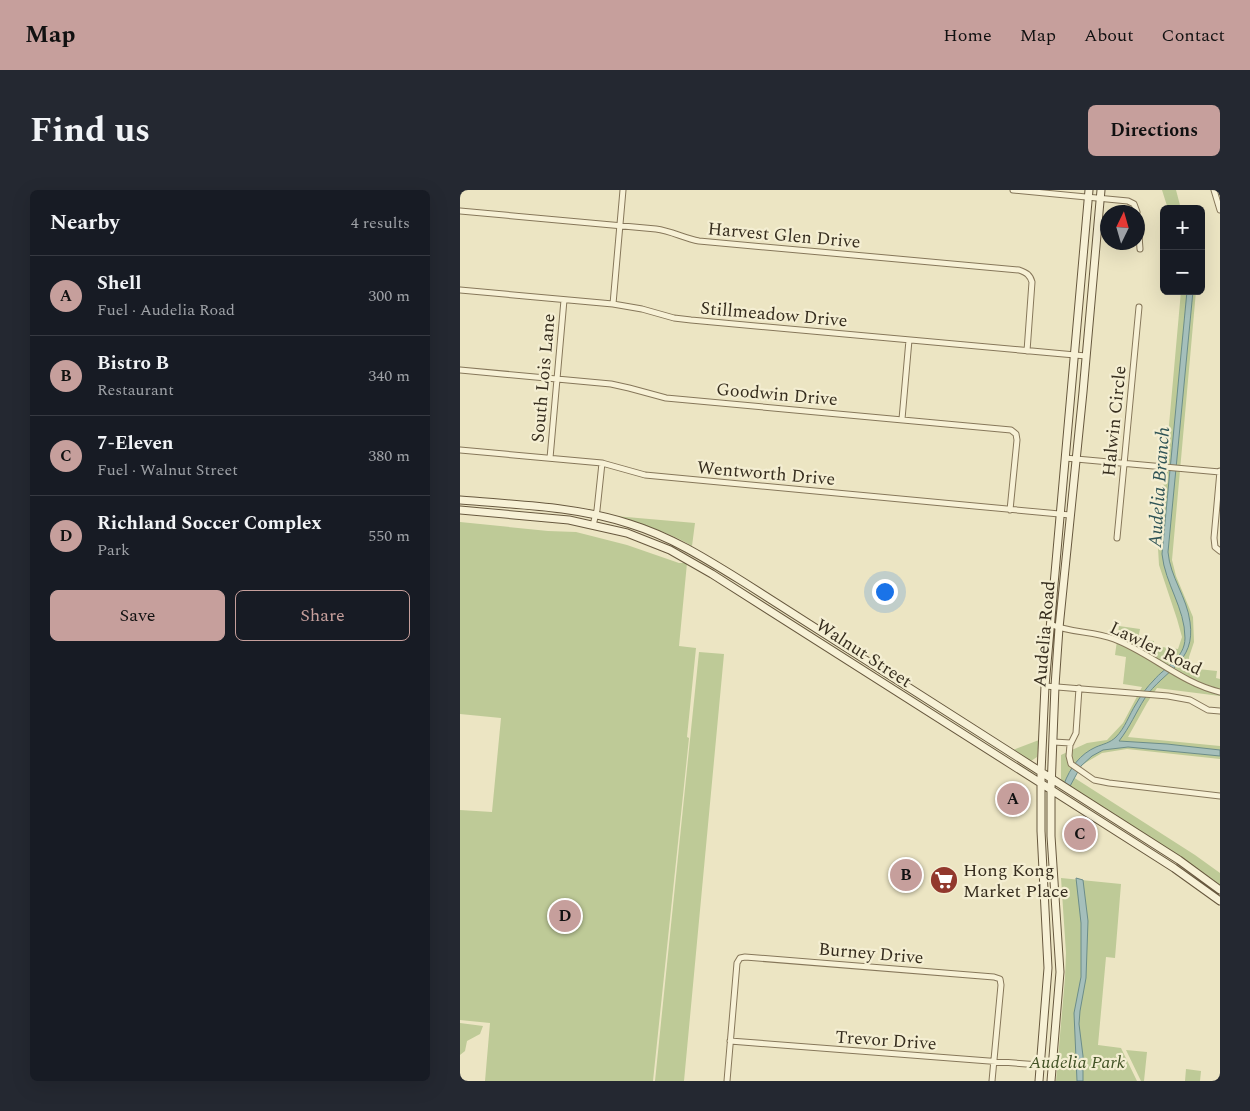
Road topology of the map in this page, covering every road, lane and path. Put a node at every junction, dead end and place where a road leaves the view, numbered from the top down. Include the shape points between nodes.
1 (623, 190) edge
2 (1013, 190) edge
3 (1101, 190) edge
4 (1214, 190) edge
5 (1041, 191) edge
6 (1089, 194) edge
7 (1100, 198) junction
8 (1134, 205) edge
9 (460, 210) edge
10 (1220, 210) edge
11 (620, 225) junction
12 (460, 290) edge
13 (564, 300) junction
14 (613, 304) junction
15 (1139, 307) dead end
16 (909, 340) junction
17 (1026, 351) junction
18 (1074, 355) junction
19 (1086, 356) junction
20 (460, 370) edge
21 (557, 379) junction
22 (902, 419) junction
23 (460, 450) edge
24 (550, 458) junction
25 (1065, 458) junction
26 (1076, 459) junction
27 (602, 463) junction
28 (1124, 463) junction
29 (1220, 471) edge
30 (460, 500) edge
31 (460, 510) edge
32 (1010, 510) junction
33 (596, 514) junction
34 (1060, 514) junction
35 (1070, 515) junction
36 (593, 524) junction
37 (1116, 538) dead end
38 (1218, 549) edge
39 (712, 574) junction
40 (745, 583) junction
41 (1050, 624) junction
42 (1059, 628) junction
43 (818, 630) junction
44 (812, 638) junction
45 (897, 680) junction
46 (1045, 686) junction
47 (1055, 686) junction
48 (891, 688) junction
49 (1080, 688) junction
50 (1220, 692) edge
51 (1220, 711) edge
52 (1053, 742) junction
53 (1071, 743) junction
54 (1041, 773) junction
55 (1052, 780) junction
56 (1040, 783) junction
57 (1051, 789) junction
58 (1220, 796) edge
59 (1220, 890) edge
60 (1220, 900) edge
61 (1047, 931) junction
62 (1058, 931) junction
63 (730, 1041) junction
64 (994, 1062) junction
65 (1040, 1066) junction
66 (1053, 1066) junction
67 (727, 1081) edge
68 (992, 1081) edge
69 (1039, 1081) edge
70 (1051, 1081) edge

1 - 11 street
2 - 5 street
3 - 7 main road, Audelia Road
4 - 10 street
5 - 6 street
6 - 7 street
6 - 18 main road, Audelia Road
7 - 8 street via 1128,201
7 - 19 main road, Audelia Road
9 - 11 street, Harvest Glen Drive
11 - 14 street
11 - 17 street, Harvest Glen Drive via 666,230 699,241 1019,270 1030,276 1032,282
12 - 13 street, Stillmeadow Drive
13 - 14 street, Stillmeadow Drive
13 - 21 street, South Lois Lane
14 - 16 street, Stillmeadow Drive via 674,318
15 - 28 street, Halwin Circle
16 - 17 street, Stillmeadow Drive
16 - 22 street
17 - 18 street, Stillmeadow Drive
18 - 19 street, Stillmeadow Drive
18 - 25 main road, Audelia Road
19 - 26 main road, Audelia Road
20 - 21 street, Goodwin Drive
21 - 22 street, Goodwin Drive via 611,384 666,398
21 - 24 street, South Lois Lane
22 - 32 street, Goodwin Drive via 1011,430 1016,434
23 - 24 street, Wentworth Drive
24 - 27 street, Wentworth Drive
25 - 26 street
25 - 34 main road, Audelia Road
26 - 28 street
26 - 35 main road, Audelia Road
27 - 32 street, Wentworth Drive via 644,475
27 - 33 street
28 - 29 street
28 - 37 street, Halwin Circle
29 - 38 street via 1214,538
30 - 33 main road, Walnut Street
31 - 36 main road, Walnut Street
32 - 34 street, Wentworth Drive
33 - 36 street
33 - 40 main road, Walnut Street via 670,540
34 - 35 street, Wentworth Drive
34 - 41 main road, Audelia Road
35 - 42 main road, Audelia Road
36 - 39 main road, Walnut Street via 670,550
39 - 40 main road via 716,572 732,581
39 - 44 main road, Walnut Street
40 - 43 main road, Walnut Street
41 - 42 street, Lawler Road
41 - 46 main road, Audelia Road
42 - 47 main road, Audelia Road
42 - 50 street, Lawler Road via 1114,639 1195,684
43 - 44 main road
43 - 45 main road, Walnut Street
44 - 48 main road, Walnut Street
45 - 48 main road
45 - 54 main road, Walnut Street
46 - 47 street
46 - 54 main road, Audelia Road
47 - 49 street
47 - 52 main road, Audelia Road
48 - 56 main road, Walnut Street
49 - 51 street via 1190,700 1208,710
49 - 53 street via 1076,733
52 - 53 street
52 - 55 main road, Audelia Road
53 - 58 street via 1071,764 1094,780
54 - 55 main road, Walnut Street
54 - 56 main road, Audelia Road
55 - 57 main road, Audelia Road
55 - 59 main road, Walnut Street via 1179,860
56 - 57 main road, Walnut Street
56 - 61 main road, Audelia Road
57 - 60 main road, Walnut Street
57 - 62 main road, Audelia Road
61 - 62 main road
61 - 65 main road, Audelia Road via 1047,988
62 - 66 main road, Audelia Road via 1060,972
63 - 64 street, Trevor Drive
63 - 64 street, Burney Drive via 737,963 740,958 755,957 1000,979
63 - 67 street
64 - 65 street, Trevor Drive
64 - 68 street
65 - 66 main road
65 - 69 main road, Audelia Road
66 - 70 main road, Audelia Road

